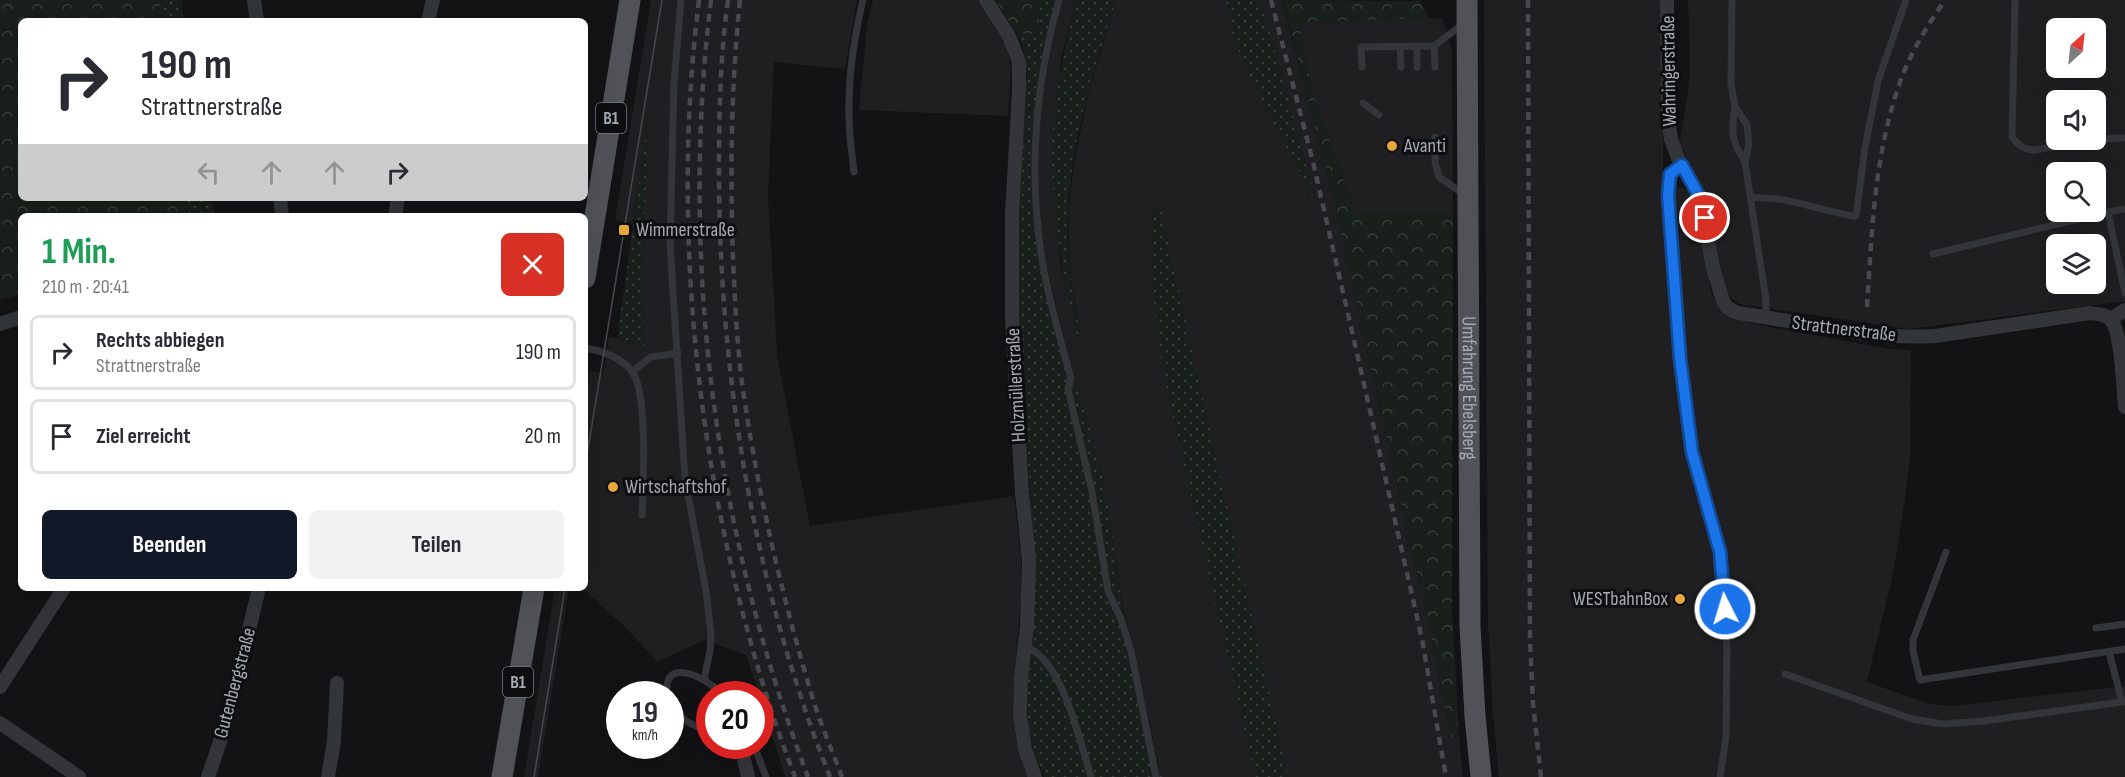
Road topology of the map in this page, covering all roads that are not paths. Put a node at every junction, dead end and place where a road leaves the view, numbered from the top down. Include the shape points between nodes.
1 (254, 0) edge
2 (433, 0) edge
3 (630, 0) edge
4 (681, 0) edge
5 (863, 0) edge
6 (986, 0) edge
7 (1059, 0) edge
8 (1667, 0) edge
9 (1732, 0) edge
10 (1906, 0) edge
11 (2015, 0) edge
12 (1467, 10) edge
13 (257, 18) edge
14 (430, 18) edge
15 (1434, 46) junction
16 (1400, 47) junction
17 (1417, 47) junction
18 (1362, 67) dead end
19 (1401, 67) dead end
20 (1417, 67) dead end
21 (1435, 67) dead end
22 (1363, 104) dead end
23 (1735, 106) junction
24 (1379, 115) dead end
25 (1435, 137) dead end
26 (2125, 138) edge
27 (2106, 139) edge
28 (2046, 148) edge
29 (1745, 162) junction
30 (1682, 165) junction
31 (854, 172) dead end
32 (1468, 198) junction
33 (1751, 198) junction
34 (2125, 209) edge
35 (2108, 212) junction
36 (1933, 254) dead end
37 (588, 259) edge
38 (2125, 293) edge
39 (2125, 310) edge
40 (18, 318) edge
41 (1766, 318) junction
42 (2111, 319) junction
43 (0, 324) edge
44 (588, 349) edge
45 (678, 353) junction
46 (632, 372) junction
47 (2125, 407) edge
48 (642, 515) dead end
49 (1946, 552) dead end
50 (62, 591) edge
51 (259, 591) edge
52 (533, 591) edge
53 (2125, 624) edge
54 (2096, 628) dead end
55 (1024, 648) junction
56 (2125, 649) edge
57 (2109, 652) junction
58 (1785, 675) dead end
59 (704, 680) joint
60 (669, 681) edge
61 (336, 683) dead end
62 (0, 687) edge
63 (2124, 702) edge
64 (0, 723) edge
65 (744, 759) edge
66 (759, 759) edge
67 (79, 777) edge
68 (208, 777) edge
69 (328, 777) edge
70 (502, 777) edge
71 (748, 777) edge
72 (766, 777) edge
73 (1035, 777) edge
74 (1091, 777) edge
75 (1156, 777) edge
76 (1481, 777) edge
77 (1720, 777) edge

1 - 13 street
2 - 14 street
3 - 37 main road, B1
4 - 45 lane via 669,204
5 - 31 lane via 850,78
6 - 55 street, Holzmüllerstraße via 1009,36 1019,62 1012,304 1029,560
7 - 75 lane via 1040,78 1036,125 1035,185 1043,261 1071,378 1068,389 1092,492 1108,591 1131,651
8 - 30 street, Wahringerstraße via 1668,117 1671,139
9 - 23 lane via 1731,84
10 - 33 lane via 1878,81 1856,216 1773,198
11 - 28 lane via 2012,137 2025,149
12 - 15 lane
12 - 32 main road, Umfahrung Ebelsberg
15 - 17 lane
15 - 21 lane
16 - 17 lane
16 - 18 lane via 1361,47
16 - 19 lane
17 - 20 lane
22 - 24 lane
23 - 29 lane via 1732,136
23 - 29 lane via 1747,125 1749,144
25 - 32 lane via 1439,177
26 - 27 lane
29 - 33 lane
30 - 41 street, Strattnerstraße via 1699,196 1723,301 1735,312
30 - 77 lane via 1670,174 1668,195 1680,358 1692,452 1720,552 1727,628 1726,738
32 - 76 main road, Umfahrung Ebelsberg via 1470,626
33 - 41 lane
34 - 35 lane
35 - 36 lane
35 - 38 lane
39 - 42 street
40 - 43 street
41 - 42 street, Strattnerstraße via 1915,337 2090,313
42 - 47 street via 2119,341
44 - 46 lane via 615,358
45 - 46 lane via 651,357
45 - 59 lane via 685,479 711,632
46 - 48 lane via 638,381 644,454
49 - 57 lane via 1913,640 1920,680
50 - 62 street
51 - 68 street, Gutenbergstraße via 227,721
52 - 70 main road, B1
53 - 54 lane
55 - 73 street, Holzmüllerstraße via 1020,715
55 - 74 lane via 1036,651 1060,686
56 - 57 lane
57 - 63 lane
58 - 63 lane via 1912,719 1943,724
59 - 60 lane via 684,672
61 - 69 street
64 - 67 street
65 - 71 street
66 - 72 lane

